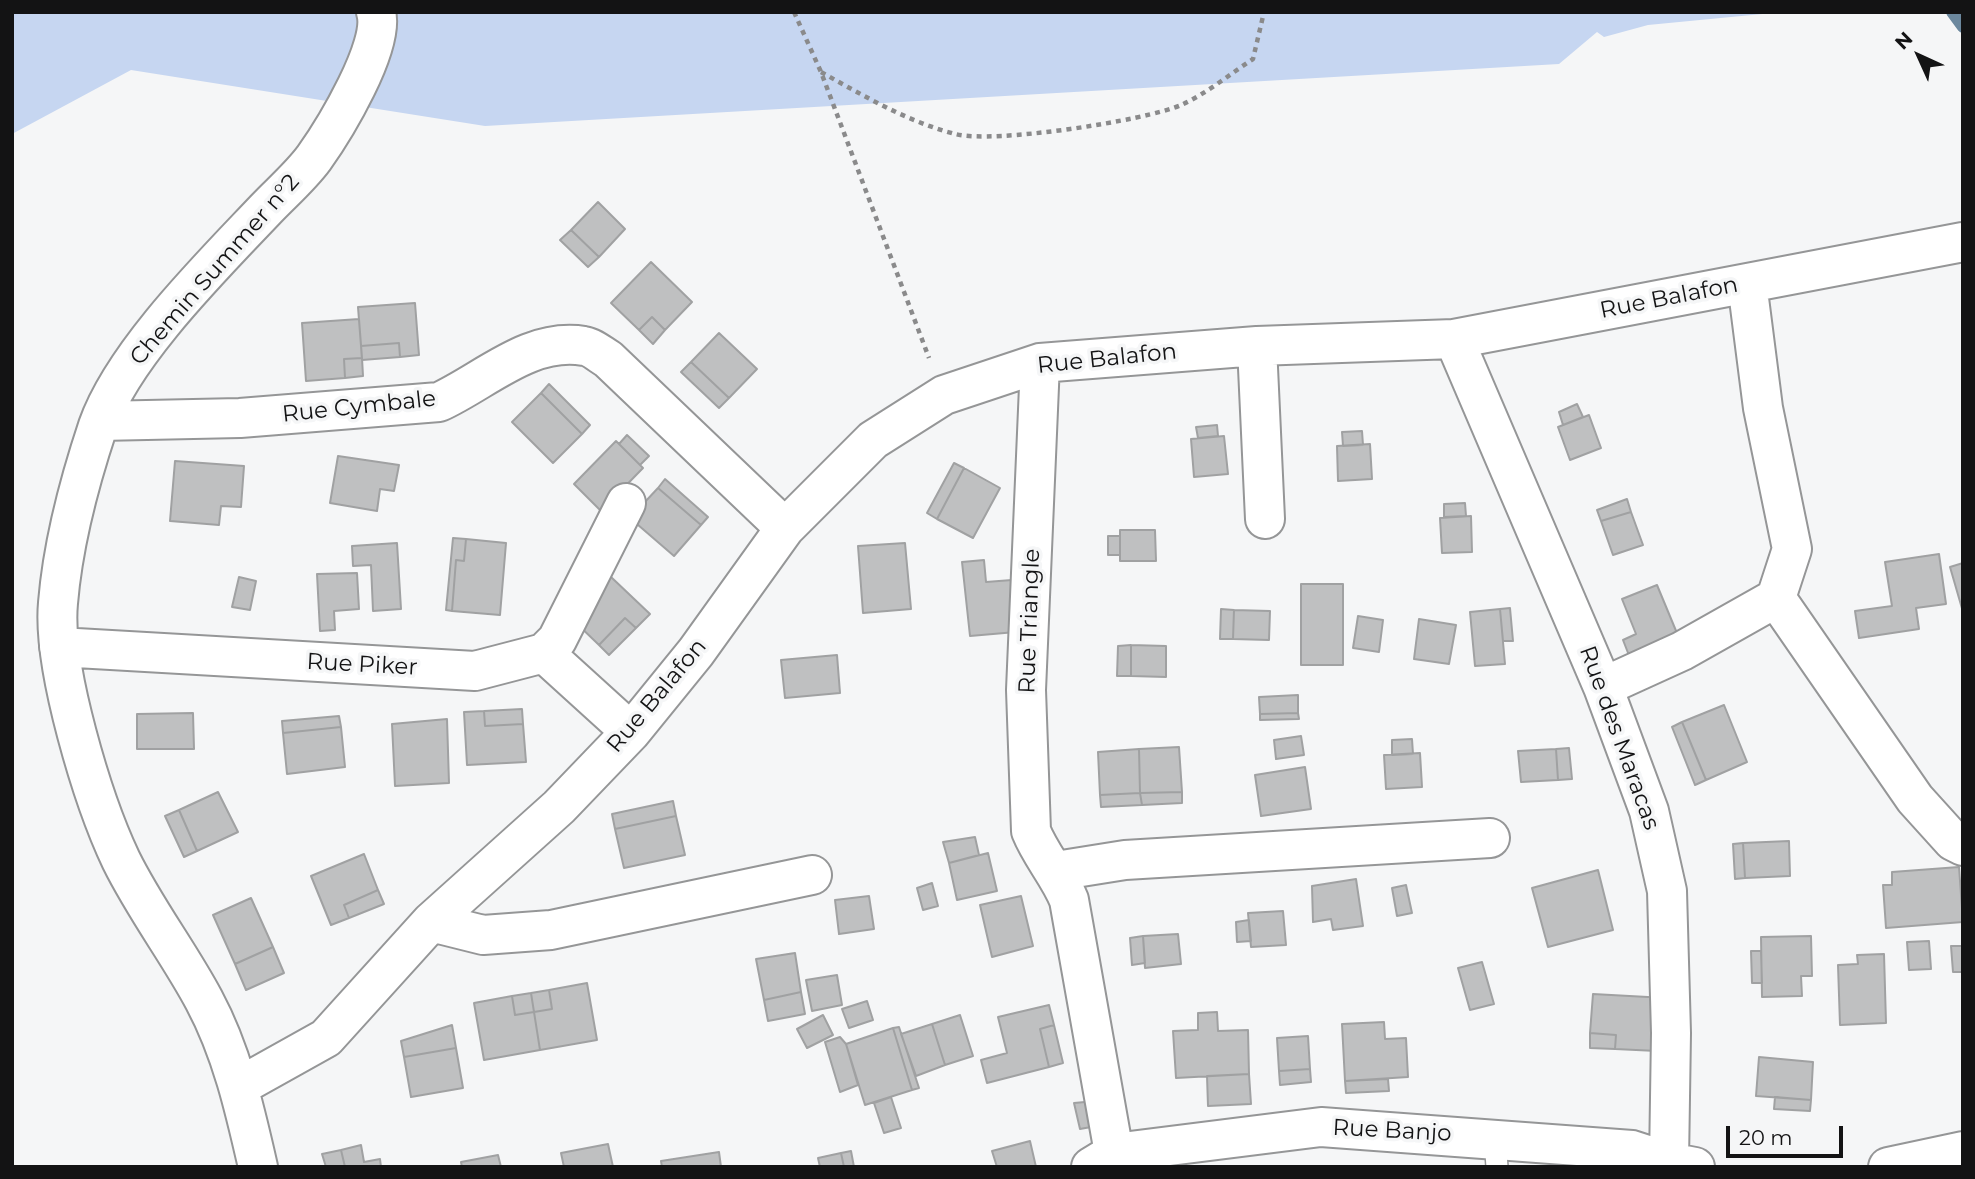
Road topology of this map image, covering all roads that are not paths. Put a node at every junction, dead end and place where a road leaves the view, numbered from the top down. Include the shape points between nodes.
1 (376, 12) edge
2 (1963, 242) edge
3 (1748, 283) junction
4 (1454, 339) junction
5 (1257, 346) junction
6 (1040, 363) junction
7 (100, 421) junction
8 (626, 503) dead end
9 (1265, 519) dead end
10 (785, 528) junction
11 (1776, 598) junction
12 (59, 647) junction
13 (544, 653) junction
14 (1603, 687) junction
15 (631, 732) junction
16 (1490, 838) dead end
17 (1963, 846) edge
18 (1056, 871) junction
19 (812, 875) dead end
20 (431, 922) junction
21 (240, 1086) junction
22 (1963, 1151) edge
23 (1496, 1153) edge
24 (1102, 1160) edge
25 (1682, 1164) edge
26 (258, 1167) edge
27 (1888, 1167) edge

1 - 7 street, Chemin Summer n°2 via 380,23 368,66 313,159 136,355
2 - 3 street, Rue Balafon
3 - 4 street, Rue Balafon
3 - 11 street via 1763,408 1792,549
4 - 5 street, Rue Balafon
4 - 14 street, Rue des Maracas
5 - 6 street, Rue Balafon
5 - 9 street
6 - 10 street, Rue Balafon via 944,395 873,440
6 - 18 street, Rue Triangle via 1026,690 1031,831
7 - 10 street, Rue Cymbale via 240,418 439,402 505,363 546,346 586,345 608,359
7 - 12 street, Chemin Summer n°2 via 73,507 57,605
8 - 13 street via 557,640
10 - 15 street, Rue Balafon via 696,652
11 - 14 street via 1682,651
11 - 17 street via 1915,799
12 - 13 street, Rue Piker via 475,671
12 - 21 street, Chemin Summer n°2 via 83,759 121,860 206,1003
13 - 15 street
14 - 25 street, Rue des Maracas via 1649,811 1667,891 1671,1033
15 - 20 street, Rue Balafon via 559,807
16 - 18 street via 1125,860
18 - 24 street, Rue Triangle via 1069,900
19 - 20 street via 551,930 483,935
20 - 21 street, Rue Balafon via 326,1038
21 - 26 street, Chemin Summer n°2
22 - 27 street
23 - 24 street, Rue Banjo via 1321,1127
23 - 25 street, Rue Banjo via 1632,1150

